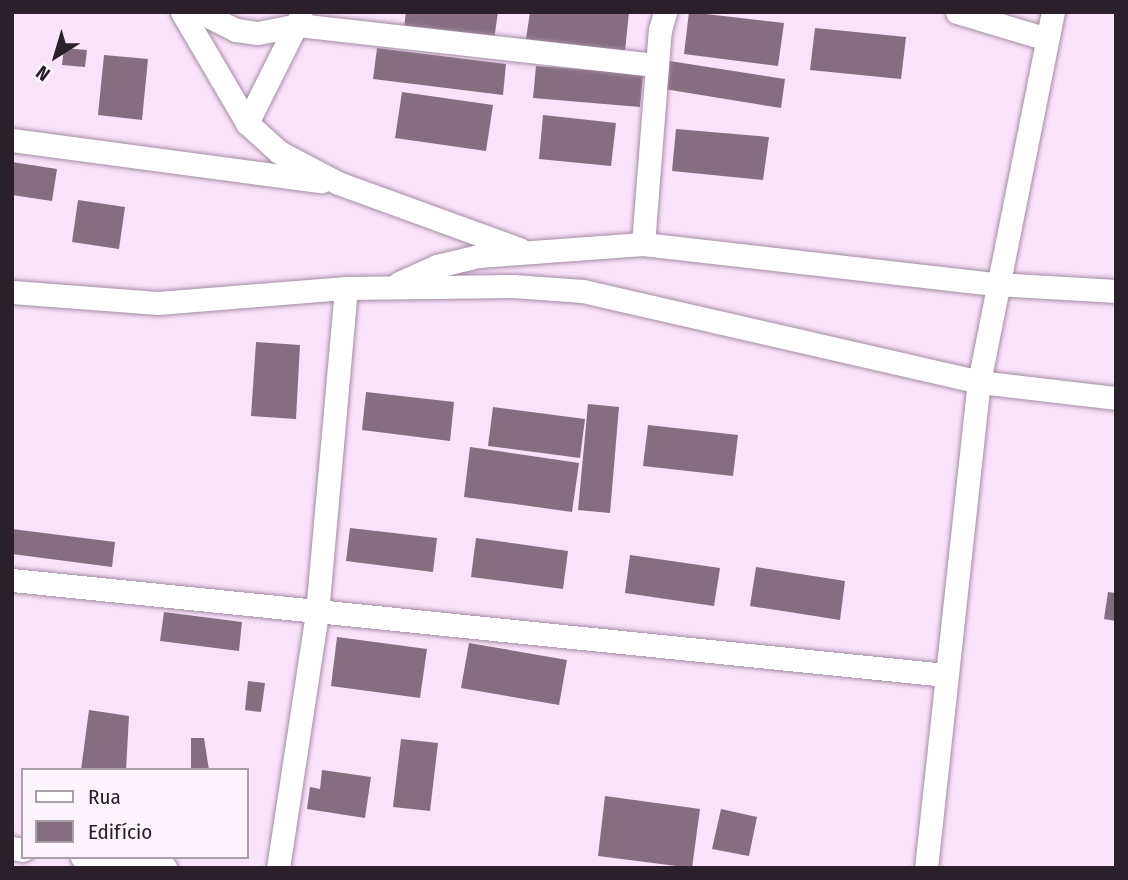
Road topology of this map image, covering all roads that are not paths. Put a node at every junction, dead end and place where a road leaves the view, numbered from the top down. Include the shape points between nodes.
1 (182, 12) edge
2 (200, 12) edge
3 (665, 12) edge
4 (957, 12) edge
5 (1053, 12) edge
6 (300, 19) edge
7 (1047, 39) junction
8 (657, 65) junction
9 (247, 123) junction
10 (12, 140) edge
11 (338, 183) junction
12 (643, 244) junction
13 (525, 251) junction
14 (996, 284) junction
15 (390, 287) junction
16 (346, 288) junction
17 (1116, 291) edge
18 (12, 292) edge
19 (979, 382) junction
20 (1116, 398) edge
21 (12, 580) edge
22 (317, 613) junction
23 (946, 675) junction
24 (97, 859) edge
25 (165, 868) edge
26 (278, 868) edge
27 (926, 868) edge

1 - 9 street
2 - 6 street via 236,30 258,33
3 - 8 street
4 - 7 street
5 - 7 street
6 - 8 street
6 - 9 street via 277,55
7 - 14 street
8 - 12 street
9 - 11 street via 279,152
10 - 11 street
11 - 13 street
12 - 13 street
12 - 14 street
13 - 15 street via 437,265
14 - 17 street
14 - 19 street
15 - 16 street
15 - 19 street via 583,290
16 - 18 street via 158,303
16 - 22 street
19 - 20 street
19 - 23 street
21 - 22 street
22 - 23 street
22 - 26 street
23 - 27 street
24 - 25 street

